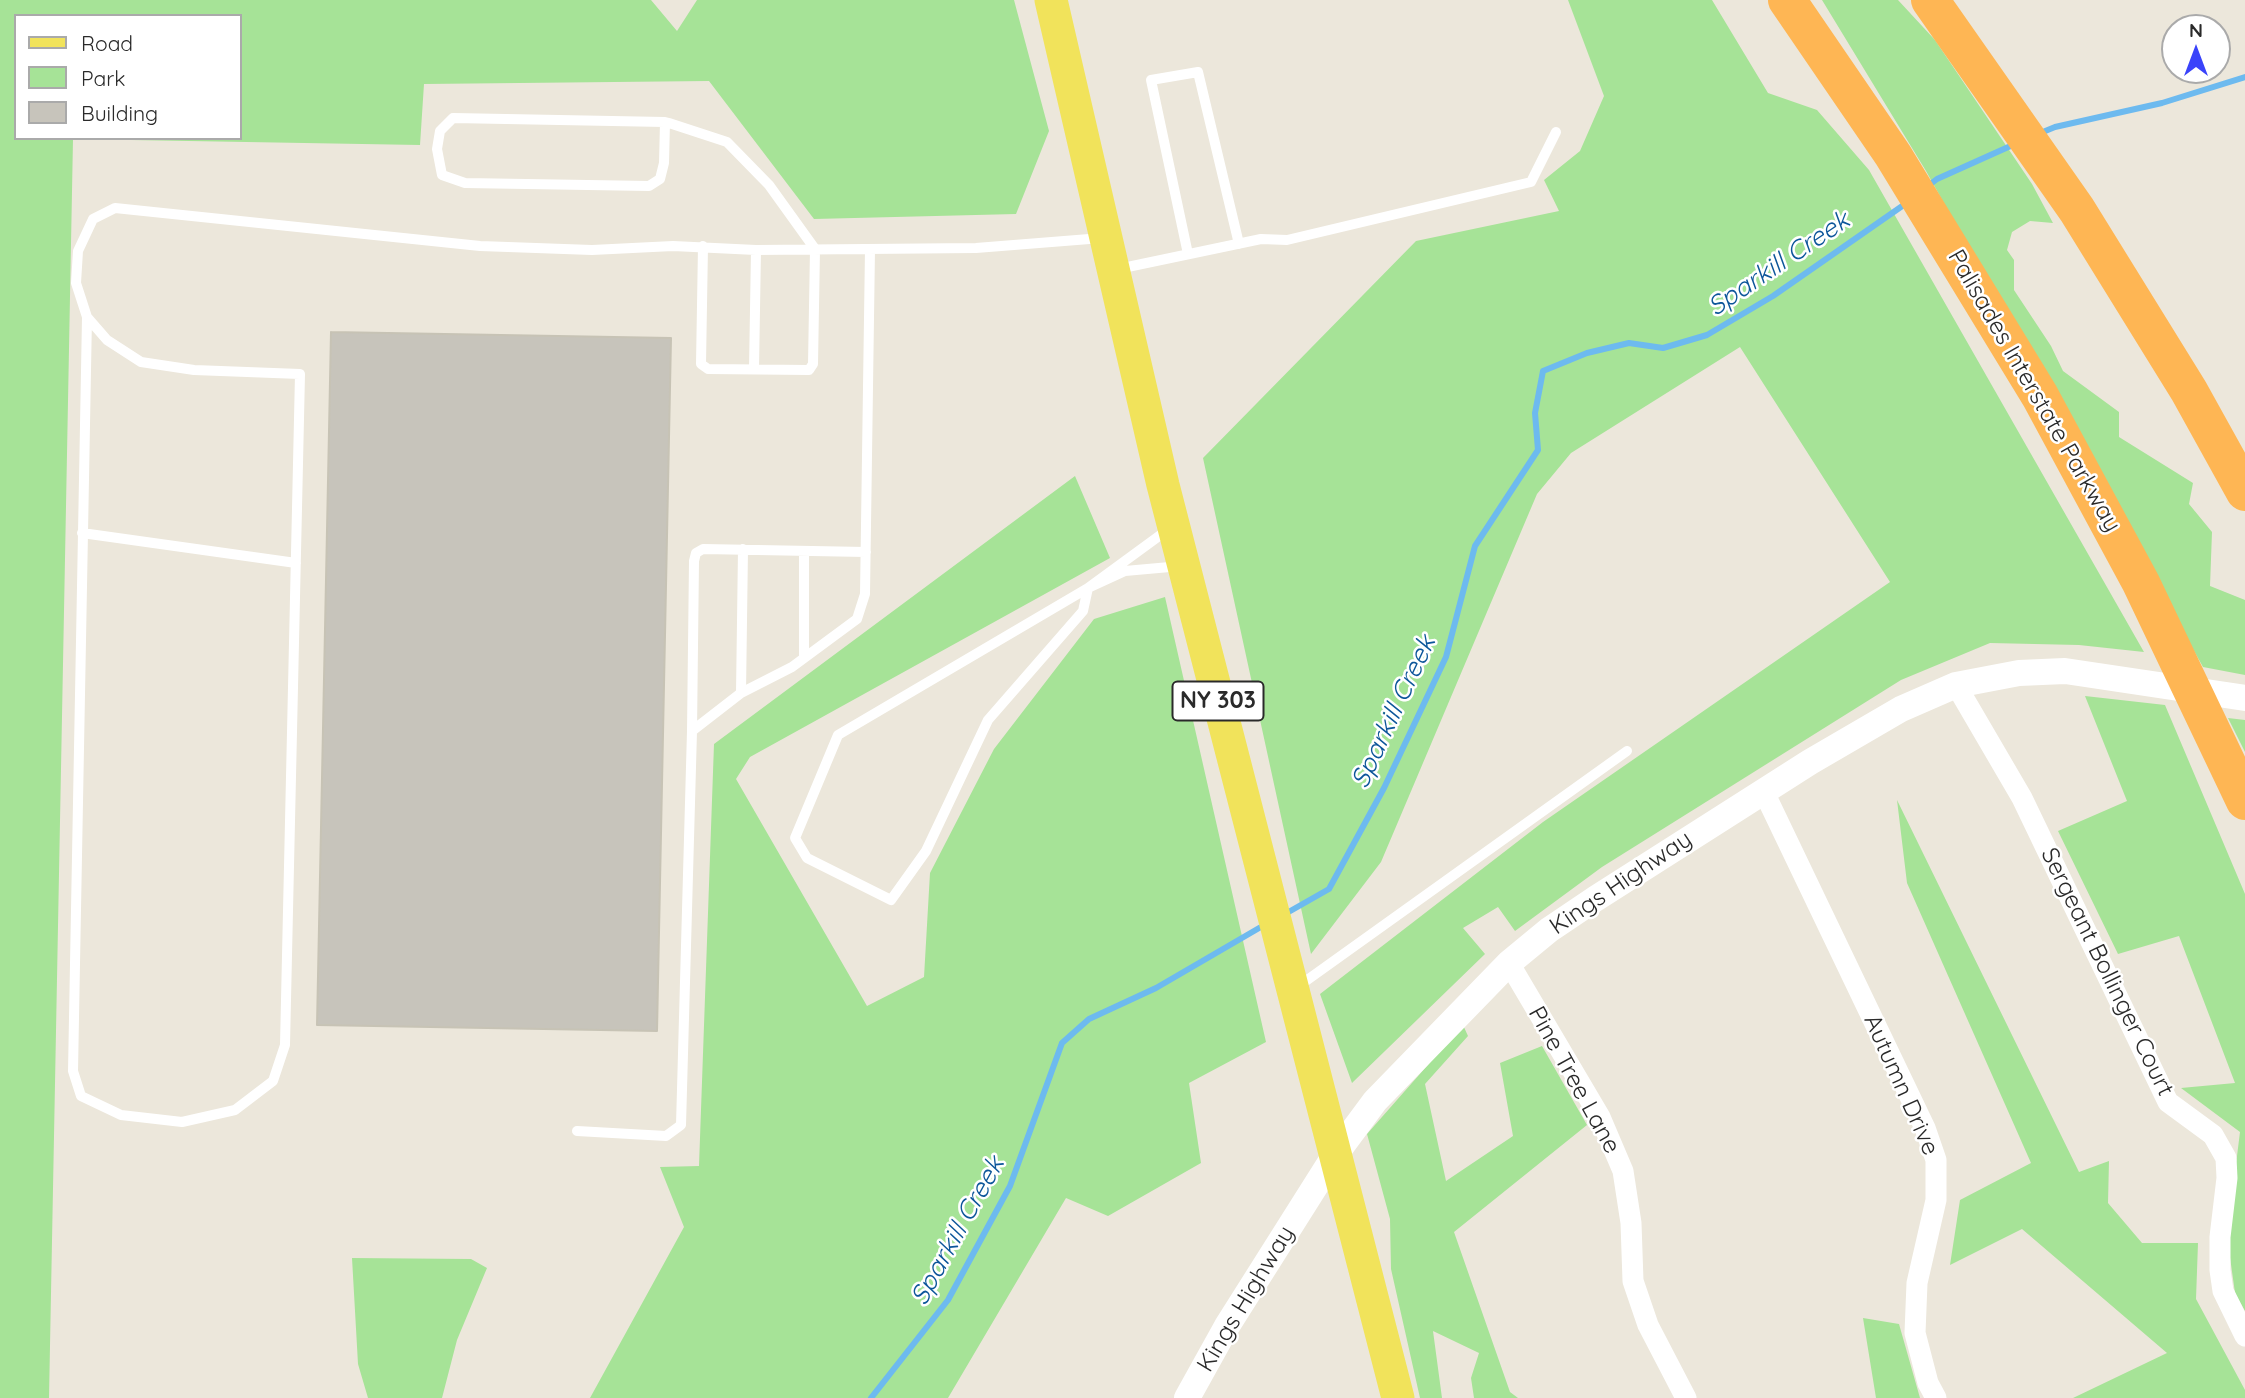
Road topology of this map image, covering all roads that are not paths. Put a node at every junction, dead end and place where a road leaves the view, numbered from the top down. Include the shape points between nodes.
1 (1051, 0) edge
2 (1787, 0) edge
3 (1930, 0) edge
4 (664, 122) junction
5 (1556, 132) dead end
6 (1105, 237) junction
7 (1239, 244) junction
8 (703, 246) junction
9 (815, 249) junction
10 (870, 249) junction
11 (756, 250) junction
12 (1188, 254) junction
13 (1112, 270) junction
14 (87, 317) junction
15 (754, 369) junction
16 (2245, 492) edge
17 (1173, 526) junction
18 (82, 533) junction
19 (743, 550) junction
20 (804, 551) junction
21 (866, 552) junction
22 (296, 563) junction
23 (1184, 566) junction
24 (1088, 588) junction
25 (804, 659) junction
26 (1956, 685) junction
27 (741, 693) junction
28 (2245, 698) edge
29 (692, 731) junction
30 (1627, 751) dead end
31 (1763, 790) junction
32 (2241, 790) edge
33 (1509, 964) junction
34 (1293, 991) junction
35 (578, 1131) dead end
36 (1335, 1155) junction
37 (2245, 1336) edge
38 (1187, 1398) edge
39 (1398, 1398) edge
40 (1686, 1398) edge
41 (1936, 1398) edge

1 - 6 main road, NY 303
2 - 32 highway, Palisades Interstate Parkway via 1941,230 2040,396 2173,645
3 - 16 highway via 2052,173 2146,320
4 - 4 lane via 453,118 440,131 437,149 442,175 465,183 649,186 660,179 664,163
4 - 9 lane via 727,142 769,185
5 - 7 lane via 1531,182 1287,240
6 - 10 lane via 976,248
6 - 13 main road, NY 303
7 - 12 lane
7 - 12 lane via 1198,72 1151,80
8 - 11 lane
8 - 14 lane via 592,250 480,246 115,208 93,219 78,251 76,283
8 - 15 lane via 701,364 708,369
9 - 10 lane
9 - 11 lane
9 - 15 lane via 813,364 809,369
10 - 21 lane
11 - 15 lane
12 - 13 lane
13 - 17 main road, NY 303
14 - 18 lane
14 - 22 lane via 107,340 141,362 300,374
17 - 23 main road, NY 303
17 - 24 lane
18 - 22 lane
18 - 22 lane via 73,1071 81,1096 121,1115 182,1122 235,1110 273,1081 285,1045
19 - 20 lane
19 - 27 lane
19 - 29 lane via 703,548 696,553
20 - 21 lane
20 - 25 lane
21 - 25 lane via 865,594 857,619
23 - 24 lane via 1125,571
23 - 34 main road, NY 303
24 - 24 lane via 838,735 795,838 807,858 891,900 926,851 988,720 1083,611
25 - 27 lane
26 - 28 street, Kings Highway via 2018,673 2080,672
26 - 31 street, Kings Highway via 1901,709
26 - 37 street, Sergeant Bollinger Court via 2022,798 2168,1102 2213,1135 2226,1158 2220,1270 2223,1291
27 - 29 lane
29 - 35 lane via 681,1125 666,1136
30 - 34 lane
31 - 33 street, Kings Highway via 1560,922
31 - 41 street, Autumn Drive via 1925,1128 1936,1160 1936,1200 1917,1283 1915,1333
33 - 36 street, Kings Highway via 1375,1101
33 - 40 street, Pine Tree Lane via 1600,1117 1623,1171 1633,1281 1648,1325
34 - 36 main road, NY 303
36 - 38 street, Kings Highway
36 - 39 main road, NY 303

